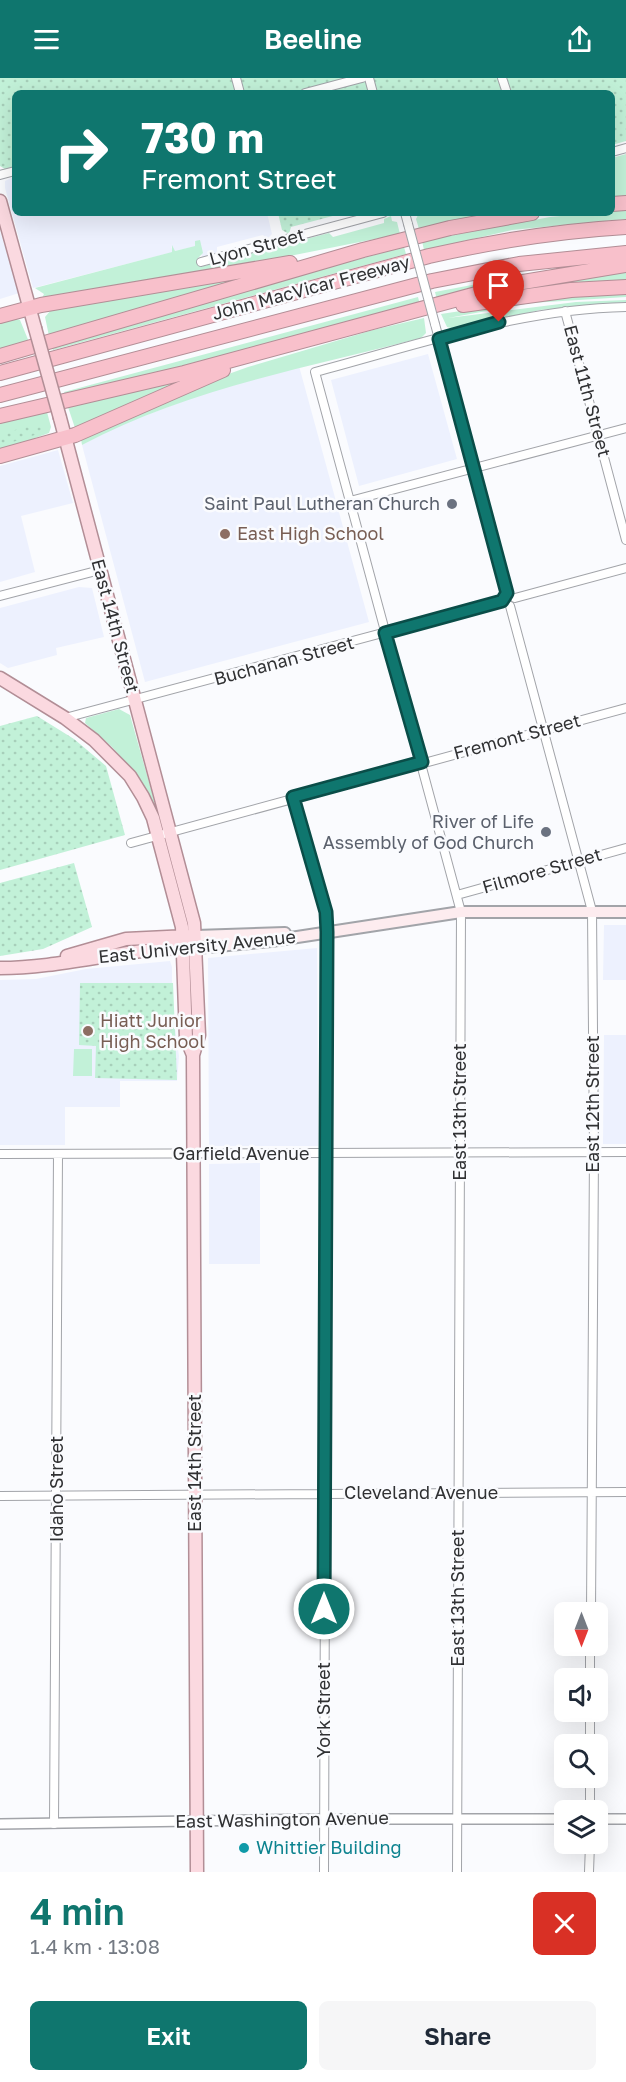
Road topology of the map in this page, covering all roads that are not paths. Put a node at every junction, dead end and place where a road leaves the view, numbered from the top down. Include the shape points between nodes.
1 (362, 78) edge
2 (316, 90) edge
3 (0, 201) edge
4 (372, 216) edge
5 (406, 216) edge
6 (516, 216) edge
7 (626, 226) edge
8 (363, 250) junction
9 (626, 253) edge
10 (201, 262) dead end
11 (626, 265) edge
12 (626, 287) edge
13 (626, 307) edge
14 (30, 308) junction
15 (566, 311) junction
16 (0, 316) edge
17 (372, 321) junction
18 (439, 339) junction
19 (304, 340) junction
20 (0, 356) edge
21 (0, 373) edge
22 (0, 395) edge
23 (0, 416) edge
24 (626, 428) edge
25 (599, 435) junction
26 (66, 438) junction
27 (0, 456) edge
28 (474, 468) junction
29 (350, 501) junction
30 (626, 540) edge
31 (626, 568) edge
32 (100, 570) junction
33 (507, 593) junction
34 (0, 596) edge
35 (515, 598) junction
36 (502, 601) junction
37 (510, 606) junction
38 (385, 633) junction
39 (0, 678) edge
40 (136, 701) junction
41 (626, 708) edge
42 (65, 718) junction
43 (544, 730) junction
44 (422, 762) junction
45 (293, 797) junction
46 (164, 834) junction
47 (131, 843) dead end
48 (626, 848) edge
49 (579, 860) junction
50 (458, 895) junction
51 (592, 911) junction
52 (461, 912) junction
53 (626, 912) edge
54 (327, 932) junction
55 (182, 942) junction
56 (196, 942) junction
57 (0, 968) edge
58 (193, 1055) junction
59 (594, 1152) junction
60 (626, 1152) edge
61 (460, 1153) junction
62 (0, 1154) edge
63 (58, 1154) junction
64 (194, 1154) junction
65 (327, 1154) junction
66 (626, 1492) edge
67 (324, 1493) junction
68 (591, 1493) junction
69 (196, 1494) junction
70 (458, 1494) junction
71 (0, 1496) edge
72 (58, 1496) junction
73 (591, 1602) edge
74 (456, 1818) junction
75 (323, 1819) junction
76 (554, 1819) edge
77 (608, 1819) edge
78 (626, 1819) edge
79 (197, 1822) junction
80 (0, 1824) edge
81 (54, 1824) junction
82 (590, 1854) edge
83 (197, 1872) edge
84 (324, 1872) edge
85 (457, 1872) edge
86 (589, 1872) edge

1 - 2 street
3 - 14 main road, East 14th Street
4 - 10 street, Lyon Street
5 - 18 street, bridge
6 - 8 highway
7 - 21 highway, John MacVicar Freeway via 497,240
8 - 14 highway
8 - 20 highway
9 - 22 highway, John MacVicar Freeway via 519,264 432,281
11 - 17 highway via 544,277
12 - 17 highway via 531,295
13 - 15 street
14 - 16 highway
14 - 26 main road, East 14th Street, bridge
15 - 18 street via 499,322
15 - 25 street, East 11th Street
17 - 19 highway
18 - 28 street
18 - 29 street, East 13th Street via 315,372
19 - 23 highway via 105,393
19 - 26 highway via 205,377
24 - 25 street
25 - 28 street
25 - 30 street, East 11th Street
26 - 27 highway
26 - 32 main road, East 14th Street
28 - 29 street
28 - 33 street
29 - 38 street, East 13th Street
31 - 35 street
32 - 34 street
32 - 40 main road, East 14th Street
33 - 35 street
33 - 36 street
35 - 37 street
36 - 37 street
36 - 38 street, Buchanan Street
37 - 43 street, East 12th Street
38 - 40 street, Buchanan Street
38 - 44 street, East 13th Street
39 - 42 main road
40 - 42 street, Buchanan Street
40 - 46 main road, East 14th Street
41 - 43 street, Fremont Street
42 - 46 main road via 130,776
43 - 44 street, Fremont Street
43 - 49 street, East 12th Street
44 - 45 street, Fremont Street
44 - 50 street, East 13th Street
45 - 46 street, Fremont Street
45 - 54 street, York Street via 326,912
46 - 47 street, Fremont Street
46 - 55 main road, East 14th Street
46 - 56 main road, East 14th Street
48 - 49 street, Filmore Street
49 - 50 street, Filmore Street
49 - 51 street, East 12th Street
50 - 52 street, East 13th Street
51 - 52 main road, East University Avenue
51 - 53 main road, East University Avenue
51 - 59 street, East 12th Street
52 - 54 main road, East University Avenue
52 - 61 street, East 13th Street
54 - 56 main road, East University Avenue
54 - 65 street, York Street
55 - 56 main road, East University Avenue
55 - 57 main road, East University Avenue via 126,939 31,966
55 - 58 main road, East 14th Street via 186,1038
56 - 58 main road, East 14th Street via 199,1035
58 - 64 main road, East 14th Street
59 - 60 street, Garfield Avenue
59 - 61 street, Garfield Avenue
59 - 68 street, East 12th Street
61 - 65 street, Garfield Avenue
61 - 70 street, East 13th Street
62 - 63 street, Garfield Avenue
63 - 64 street, Garfield Avenue
63 - 72 street, Idaho Street
64 - 65 street, Garfield Avenue
64 - 69 main road, East 14th Street
65 - 67 street, York Street
66 - 68 street, Cleveland Avenue
67 - 69 street, Cleveland Avenue
67 - 70 street, Cleveland Avenue
67 - 75 street, York Street
68 - 70 street, Cleveland Avenue
68 - 73 street, East 12th Street
69 - 72 street, Cleveland Avenue
69 - 79 main road, East 14th Street
70 - 74 street, East 13th Street
71 - 72 street, Cleveland Avenue
72 - 81 street, Idaho Street
74 - 75 street, East Washington Avenue
74 - 76 street, East Washington Avenue
74 - 85 street, East 13th Street
75 - 79 street, East Washington Avenue
75 - 84 street, York Street
77 - 78 street
79 - 81 street, East Washington Avenue
79 - 83 main road, East 14th Street
80 - 81 street, East Washington Avenue
82 - 86 street

